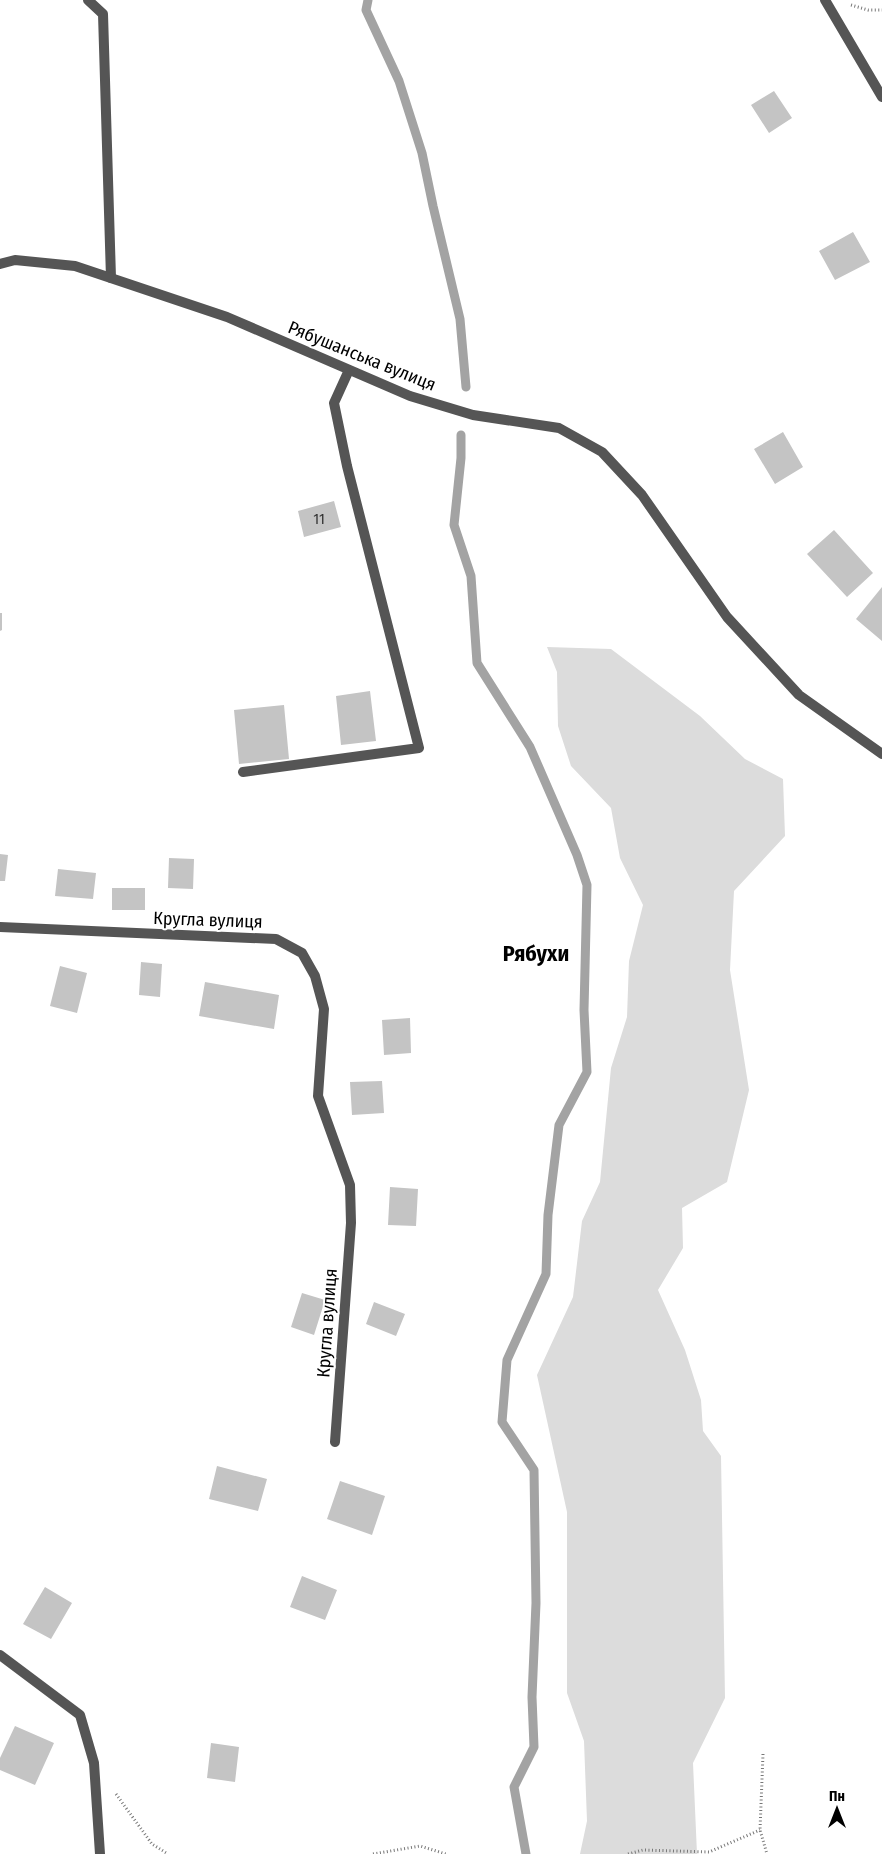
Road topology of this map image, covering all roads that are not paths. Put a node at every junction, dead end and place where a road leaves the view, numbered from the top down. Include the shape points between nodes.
1 (88, 0) edge
2 (826, 0) edge
3 (882, 97) edge
4 (0, 264) edge
5 (111, 278) junction
6 (349, 370) junction
7 (882, 754) edge
8 (243, 772) dead end
9 (0, 927) edge
10 (335, 1442) dead end
11 (0, 1655) edge
12 (100, 1854) edge

1 - 5 street via 103,14
2 - 3 street
4 - 5 street, Рябушанська вулиця via 14,260 76,266
5 - 6 street, Рябушанська вулиця via 227,317
6 - 7 street, Рябушанська вулиця via 410,396 473,415 559,428 602,452 642,495 727,617 786,681 799,695
6 - 8 street via 334,403 419,748
9 - 10 street, Кругла вулиця via 276,939 302,953 315,976 324,1009 318,1096 350,1184 351,1223
11 - 12 street via 80,1715 94,1763

